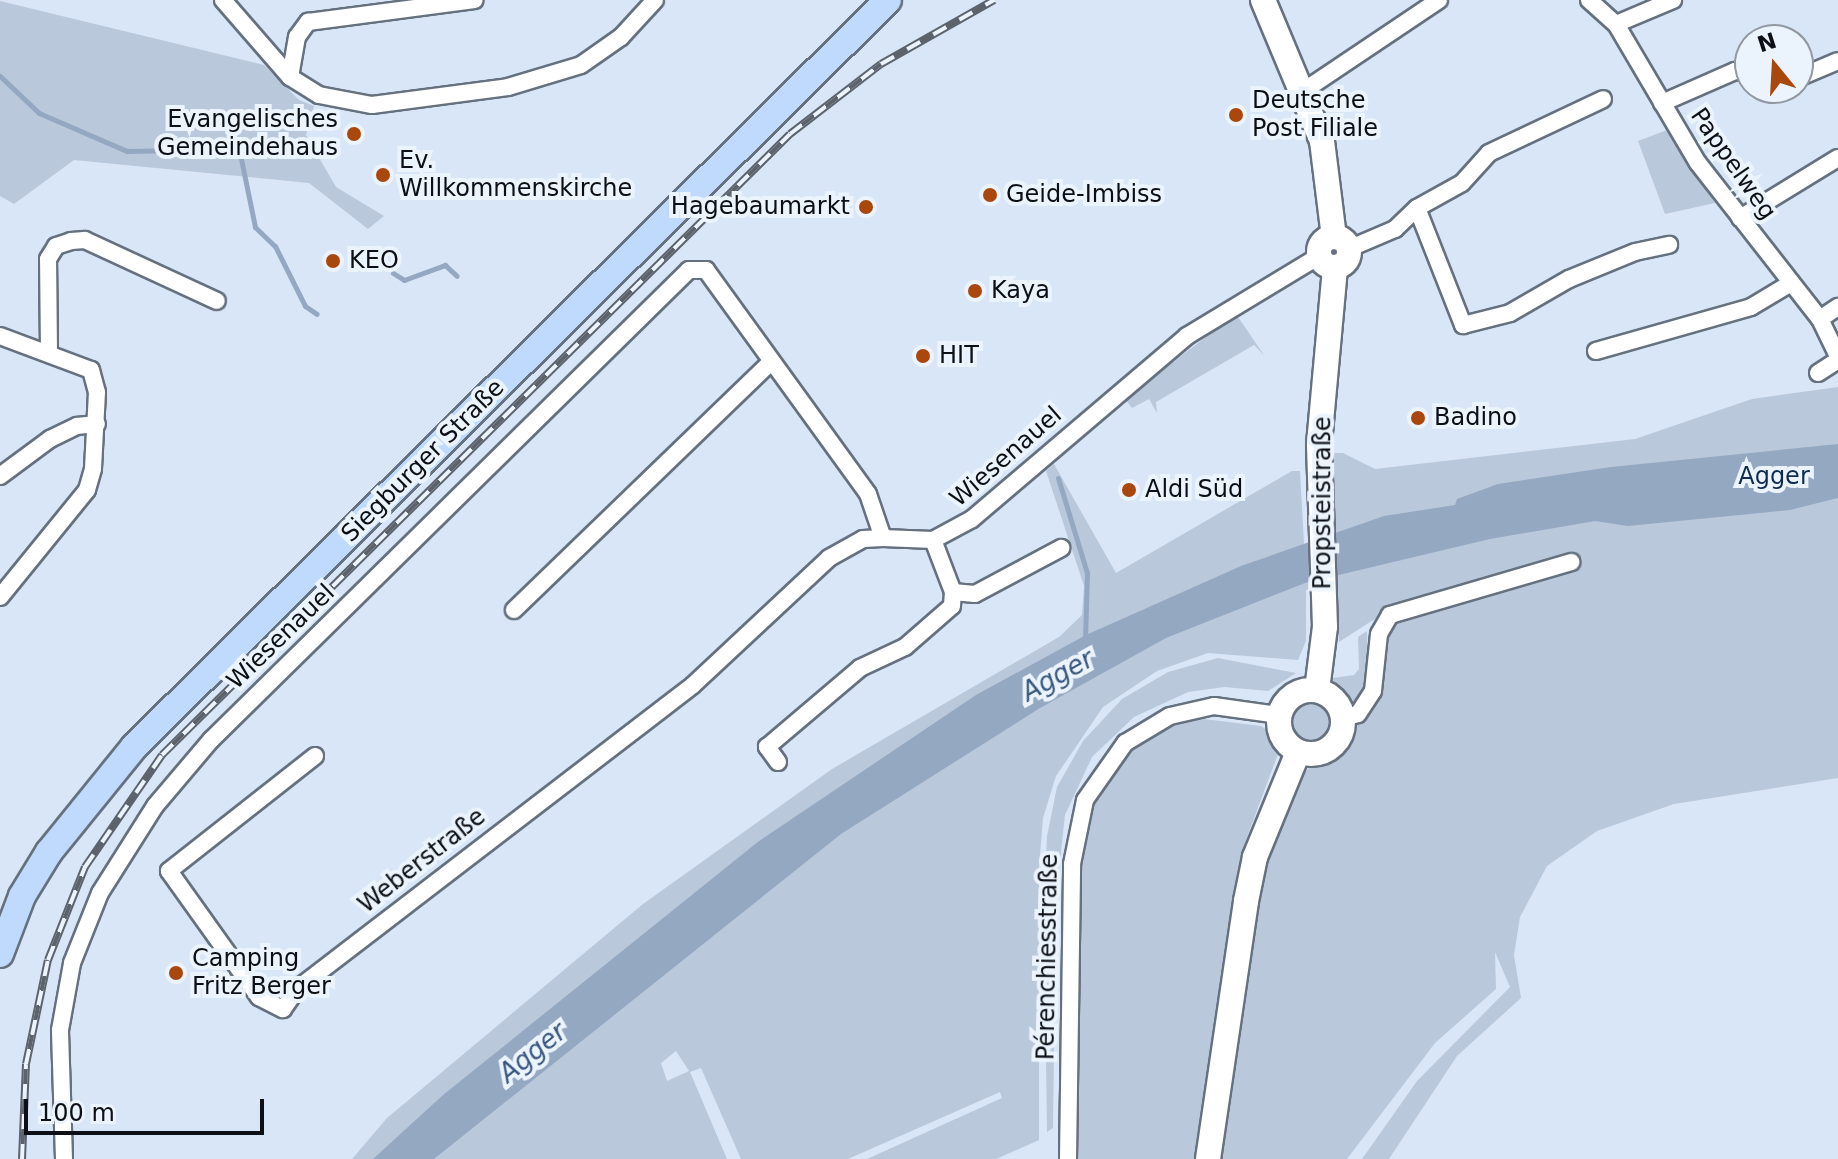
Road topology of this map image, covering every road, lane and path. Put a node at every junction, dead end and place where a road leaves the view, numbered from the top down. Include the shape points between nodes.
1 (223, 0) edge
2 (475, 0) edge
3 (655, 0) edge
4 (888, 0) edge
5 (1263, 0) edge
6 (1439, 0) edge
7 (1589, 0) edge
8 (1673, 0) edge
9 (1616, 24) junction
10 (1838, 61) edge
11 (1734, 71) edge
12 (1814, 71) edge
13 (290, 77) junction
14 (1302, 92) junction
15 (1603, 99) dead end
16 (1662, 103) junction
17 (1838, 158) edge
18 (1417, 208) junction
19 (1740, 218) junction
20 (1669, 245) dead end
21 (1334, 252) junction
22 (1791, 283) junction
23 (217, 301) dead end
24 (1838, 307) edge
25 (1820, 319) junction
26 (0, 336) edge
27 (49, 351) junction
28 (1596, 351) dead end
29 (1838, 358) edge
30 (771, 362) junction
31 (1818, 373) dead end
32 (97, 424) junction
33 (0, 476) edge
34 (883, 538) junction
35 (933, 540) junction
36 (1061, 548) dead end
37 (1571, 562) dead end
38 (953, 592) junction
39 (0, 597) edge
40 (514, 610) dead end
41 (1317, 690) junction
42 (1279, 715) junction
43 (1342, 718) junction
44 (1298, 752) junction
45 (315, 756) dead end
46 (778, 762) dead end
47 (1, 949) edge
48 (64, 1159) edge
49 (1068, 1159) edge
50 (1208, 1159) edge

1 - 13 street
2 - 13 street via 308,22 297,37
3 - 13 street via 603,53 508,87 372,105 319,95
4 - 47 main road, Siegburger Straße via 134,747 49,852 22,896
5 - 14 street, Propsteistraße
6 - 14 street
7 - 9 street, Pappelweg
8 - 9 street
9 - 16 street, Pappelweg
10 - 12 street
11 - 16 street
14 - 21 street, Propsteistraße via 1322,141
15 - 18 street, Wiesenauel via 1489,153 1462,183
16 - 19 street, Pappelweg
17 - 19 street
18 - 20 street via 1463,325 1510,313 1569,279 1635,252
18 - 21 street, Wiesenauel via 1395,229
19 - 22 street, Pappelweg
21 - 35 street, Wiesenauel via 1187,336 972,519
21 - 41 street, Propsteistraße via 1319,496 1325,627
22 - 25 street, Pappelweg
22 - 28 street via 1751,307
23 - 27 street via 85,240 71,241 56,246 48,259
24 - 25 street
25 - 29 street, Pappelweg
26 - 27 street
27 - 32 street via 91,370
29 - 31 street, Pappelweg
30 - 34 street, Wiesenauel via 868,494
30 - 40 street
30 - 48 street, Wiesenauel via 706,270 689,270 182,772 100,893 72,963 59,1044
32 - 33 street via 77,426 50,439
32 - 39 street via 87,490
34 - 35 street
34 - 45 street, Weberstraße via 863,539 829,558 693,685 310,979 283,1009 259,997 169,871
35 - 38 street
36 - 38 street via 975,594
37 - 43 street via 1390,615 1379,634 1373,691 1358,714
38 - 46 street via 952,606 905,647 860,668 767,747
41 - 42 street via 1291,697
41 - 43 street via 1337,703
42 - 44 street via 1282,737
42 - 49 street, Pérenchiesstraße via 1214,706 1170,716 1125,743 1085,800 1072,864
43 - 44 street via 1340,736 1327,751
44 - 50 street via 1255,857

